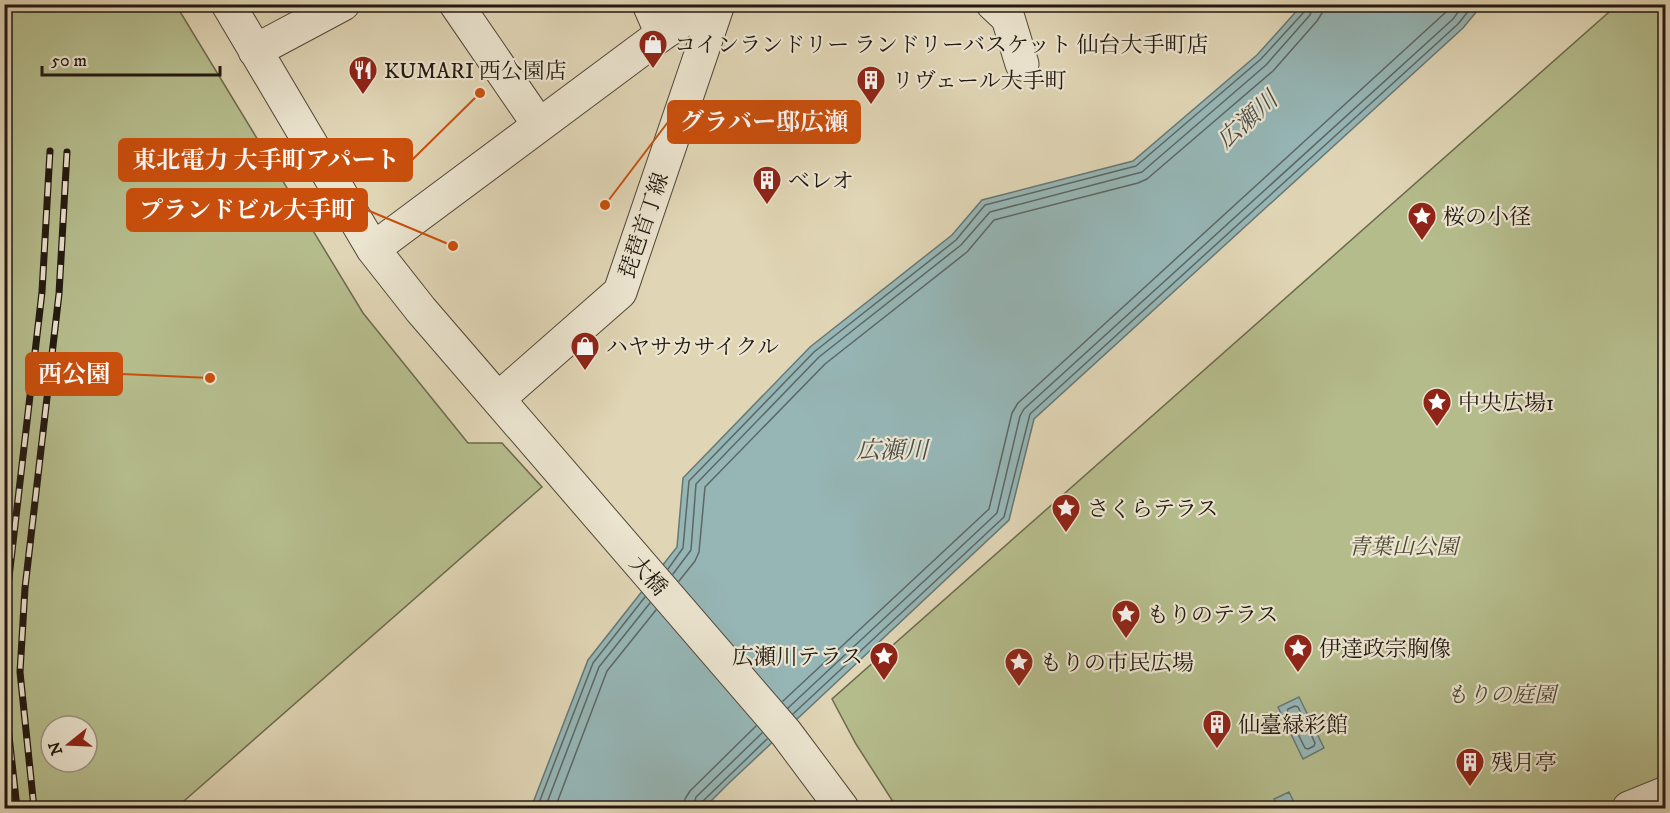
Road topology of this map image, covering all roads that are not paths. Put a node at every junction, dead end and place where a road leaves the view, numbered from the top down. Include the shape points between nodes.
1 (228, 4) edge
2 (343, 4) edge
3 (456, 4) edge
4 (649, 4) edge
5 (717, 4) edge
6 (993, 4) edge
7 (662, 34) junction
8 (255, 51) junction
9 (1022, 64) dead end
10 (539, 125) junction
11 (373, 249) junction
12 (505, 408) junction
13 (1665, 793) edge
14 (842, 808) edge
15 (1629, 808) edge

1 - 8 street, 大橋
2 - 8 street
3 - 10 street
4 - 7 street
5 - 7 street via 702,8
5 - 12 street, 琵琶首丁線 via 620,292
6 - 9 street via 1008,18
7 - 10 street
8 - 11 street, 大橋
10 - 11 street
11 - 12 street, 大橋
12 - 14 street, 大橋 via 786,733
13 - 15 street

